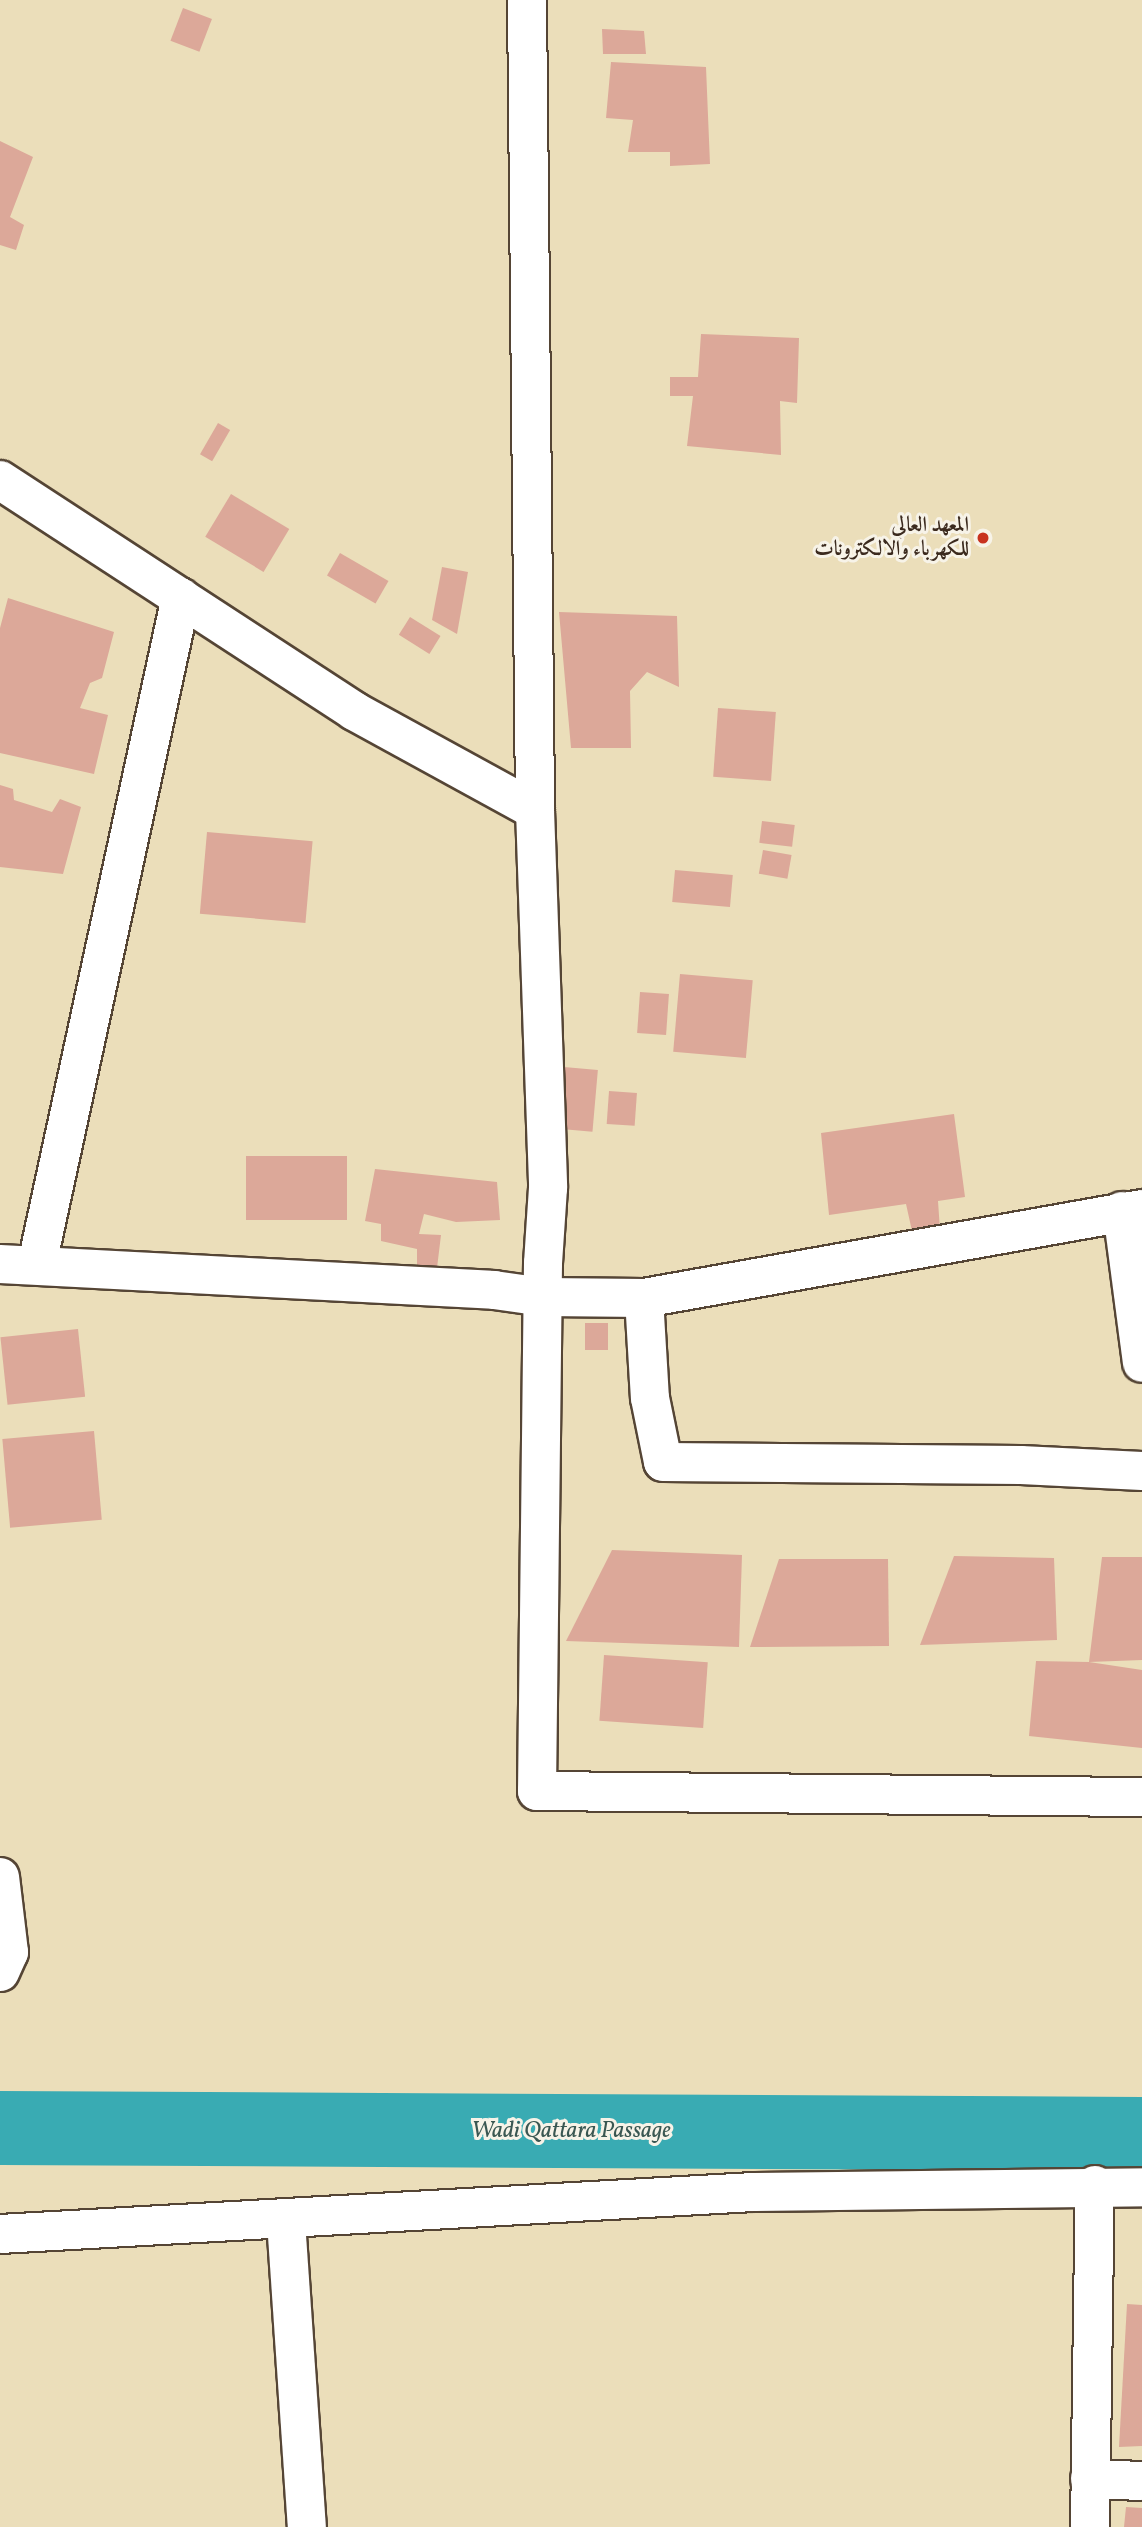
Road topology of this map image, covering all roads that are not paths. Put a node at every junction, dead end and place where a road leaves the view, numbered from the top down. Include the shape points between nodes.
1 (527, 0) edge
2 (0, 480) edge
3 (181, 597) junction
4 (535, 810) junction
5 (1132, 1210) edge
6 (0, 1264) edge
7 (37, 1264) junction
8 (544, 1297) junction
9 (644, 1298) junction
10 (1142, 1363) edge
11 (1142, 1471) edge
12 (1142, 1797) edge
13 (0, 1877) edge
14 (0, 1972) edge
15 (1095, 2185) junction
16 (1142, 2187) edge
17 (286, 2221) junction
18 (0, 2234) edge
19 (1090, 2479) junction
20 (1142, 2481) edge
21 (307, 2527) edge
22 (1090, 2527) edge

1 - 4 street
2 - 3 street
3 - 4 street via 354,711
3 - 7 street
4 - 8 street via 548,1188
5 - 9 street
5 - 10 street
6 - 7 street
7 - 8 street via 494,1290
8 - 9 street
8 - 12 street via 537,1791
9 - 11 street via 650,1398 663,1462 1021,1465
13 - 14 street via 9,1952
15 - 16 street
15 - 17 street via 753,2192
15 - 19 street
17 - 18 street
17 - 21 street
19 - 20 street
19 - 22 street

